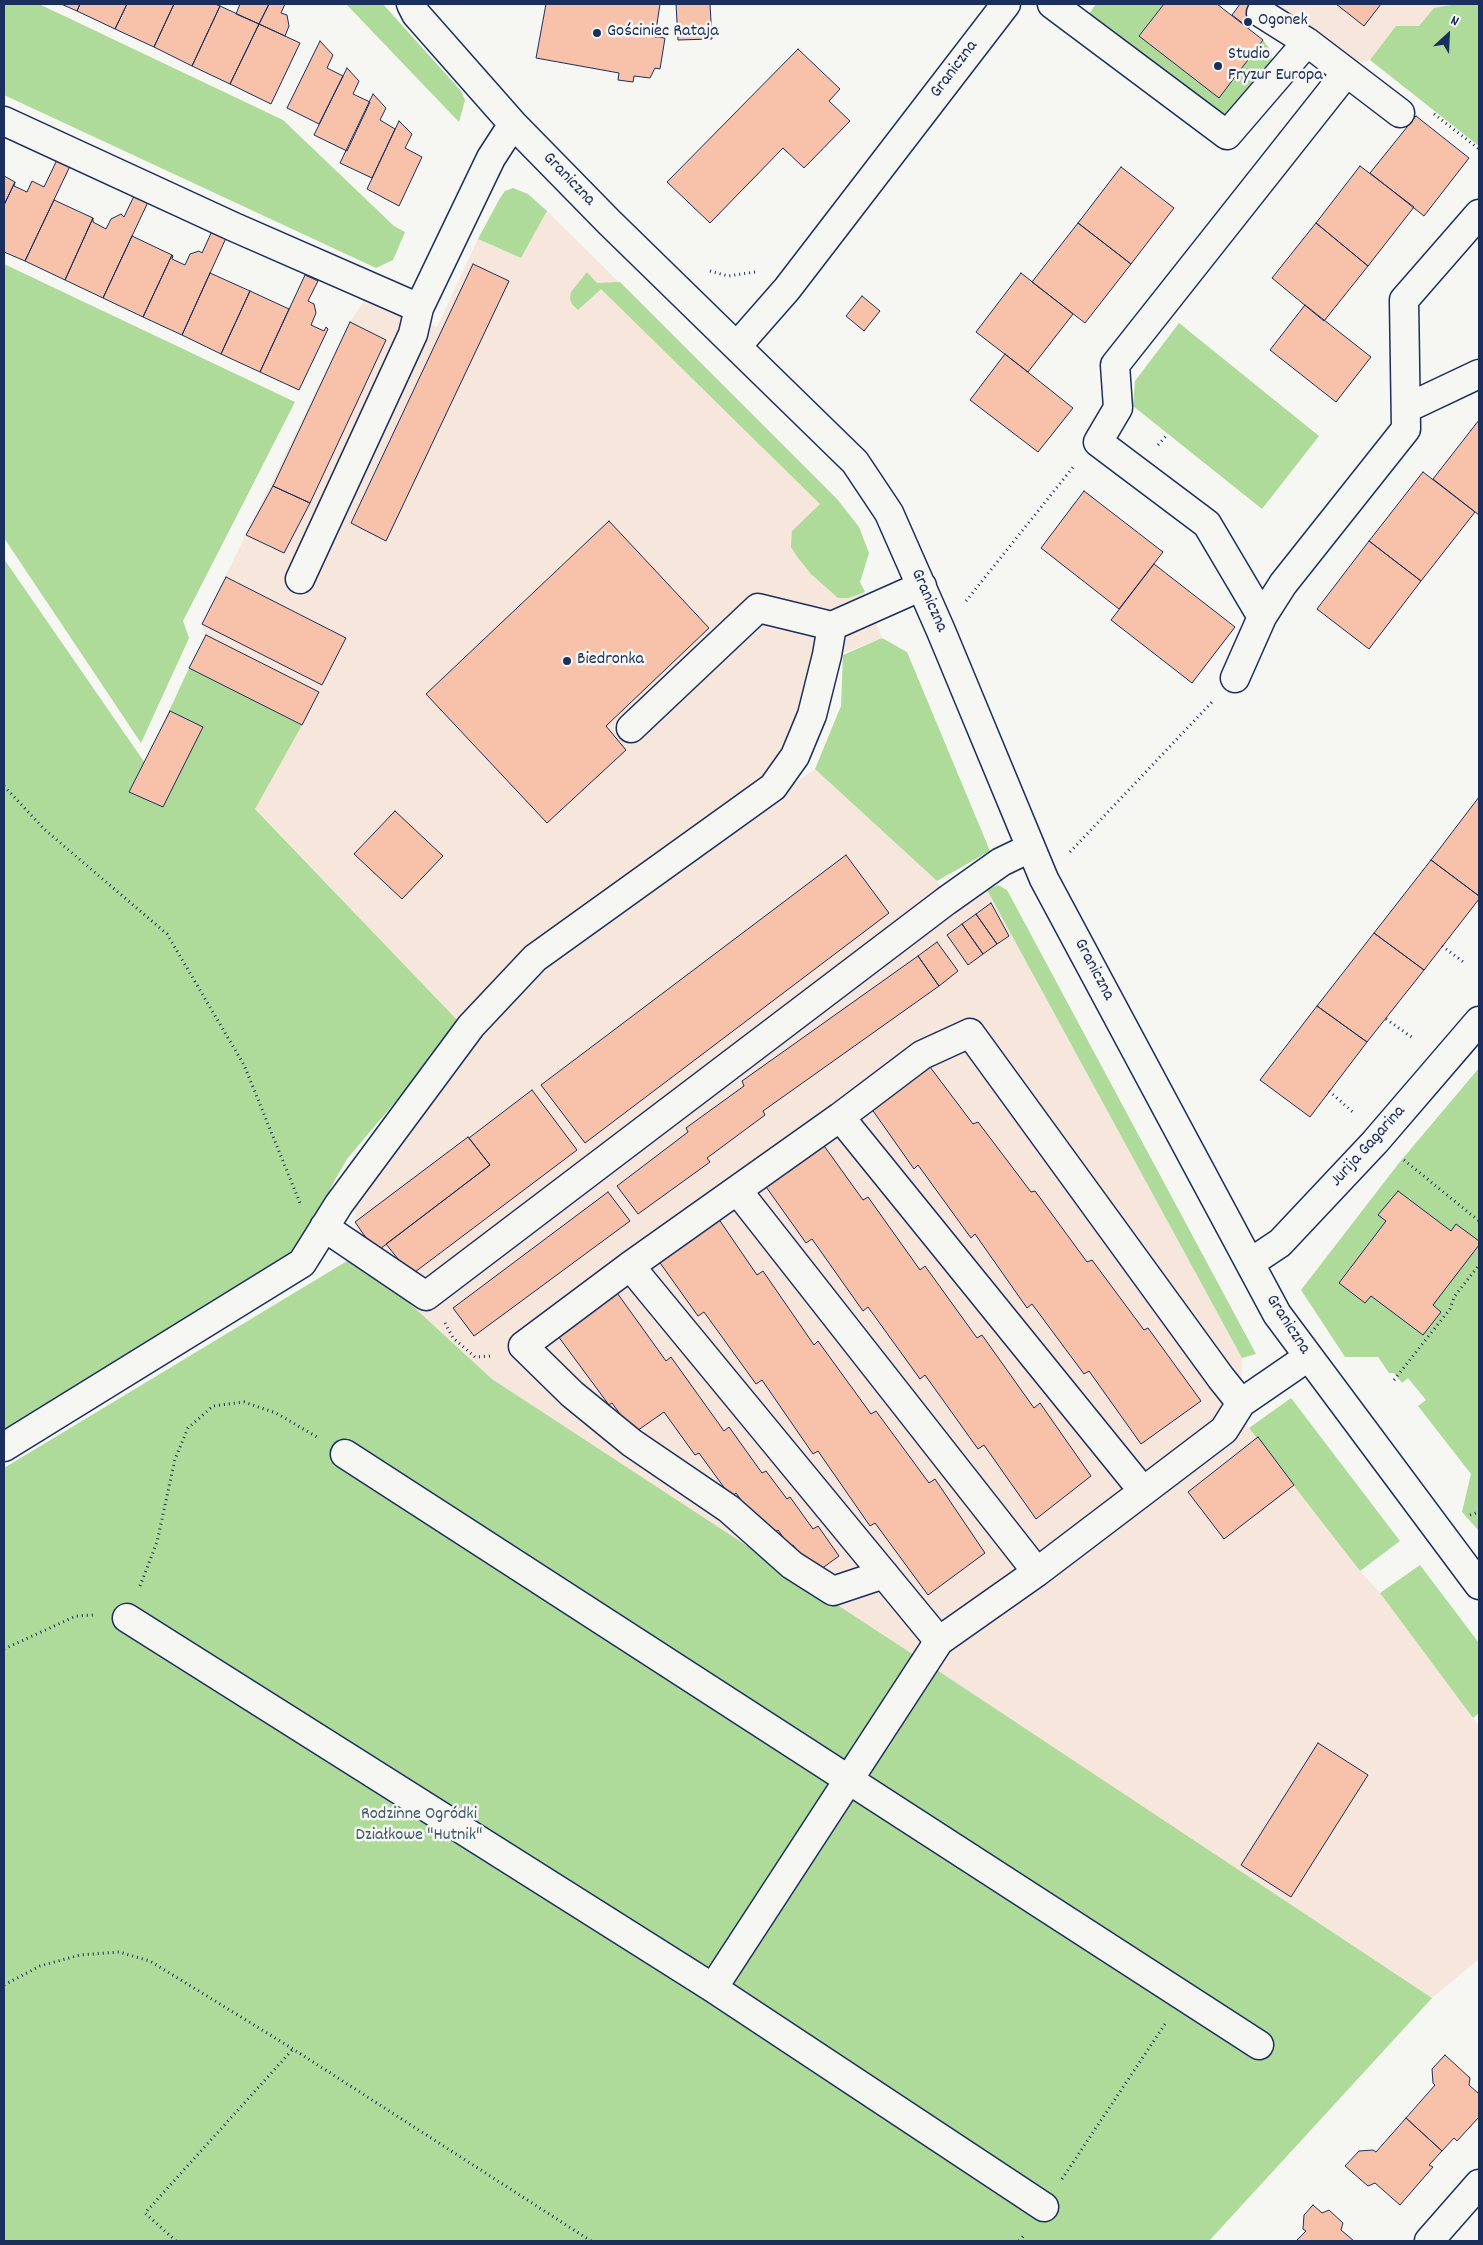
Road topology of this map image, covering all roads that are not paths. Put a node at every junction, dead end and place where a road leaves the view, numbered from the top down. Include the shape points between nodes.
1 (411, 4) edge
2 (1006, 4) edge
3 (1052, 4) edge
4 (1261, 13) dead end
5 (1307, 42) junction
6 (1346, 73) junction
7 (1400, 113) road end
8 (4, 121) edge
9 (513, 124) junction
10 (1479, 214) edge
11 (419, 308) junction
12 (736, 346) junction
13 (1479, 374) edge
14 (1407, 408) junction
15 (300, 579) dead end
16 (922, 586) junction
17 (1262, 618) junction
18 (832, 626) junction
19 (1235, 678) road end
20 (632, 728) dead end
21 (1030, 848) junction
22 (1479, 1021) edge
23 (840, 1117) junction
24 (737, 1190) junction
25 (324, 1227) junction
26 (1250, 1263) junction
27 (630, 1266) junction
28 (1308, 1357) junction
29 (1241, 1403) junction
30 (4, 1447) edge
31 (345, 1454) road end
32 (1143, 1491) junction
33 (1037, 1572) junction
34 (884, 1574) junction
35 (1479, 1585) edge
36 (127, 1618) road end
37 (939, 1641) junction
38 (850, 1779) junction
39 (713, 1988) junction
40 (1259, 2044) dead end
41 (1479, 2184) edge
42 (1044, 2207) road end
43 (1429, 2241) edge

1 - 9 street, Graniczna via 416,14
2 - 12 street, Graniczna via 787,290
3 - 5 street via 1227,135
4 - 5 street
5 - 6 street
6 - 7 street
6 - 17 street via 1115,365 1118,408 1098,442 1207,524
8 - 11 street
9 - 11 street via 491,158
9 - 12 street, Graniczna
10 - 14 street via 1404,300
11 - 15 street via 413,334
12 - 16 street, Graniczna via 855,462 890,513
13 - 14 street
14 - 17 street via 1406,429 1283,584
16 - 18 street
16 - 21 street, Graniczna
17 - 19 street
18 - 20 street via 758,608
18 - 25 street via 812,715 795,756 773,787 535,958 471,1026
21 - 25 street via 1001,862 946,901 426,1296
21 - 26 street, Graniczna via 1044,880
22 - 26 street, Jurija Gagarina via 1375,1142 1287,1236
23 - 24 street
23 - 29 street via 922,1055 970,1033
23 - 32 street
24 - 27 street
24 - 33 street
25 - 30 street via 302,1263
26 - 28 street, Graniczna via 1277,1314
27 - 34 street
27 - 34 street via 523,1346 572,1394 632,1443 729,1509 792,1565 833,1591
28 - 29 street
28 - 35 street, Graniczna
29 - 32 street via 1224,1430
31 - 38 street
32 - 33 street
33 - 37 street
34 - 37 street
36 - 39 street
37 - 38 street
38 - 39 street
38 - 40 street
39 - 42 street
41 - 43 street

